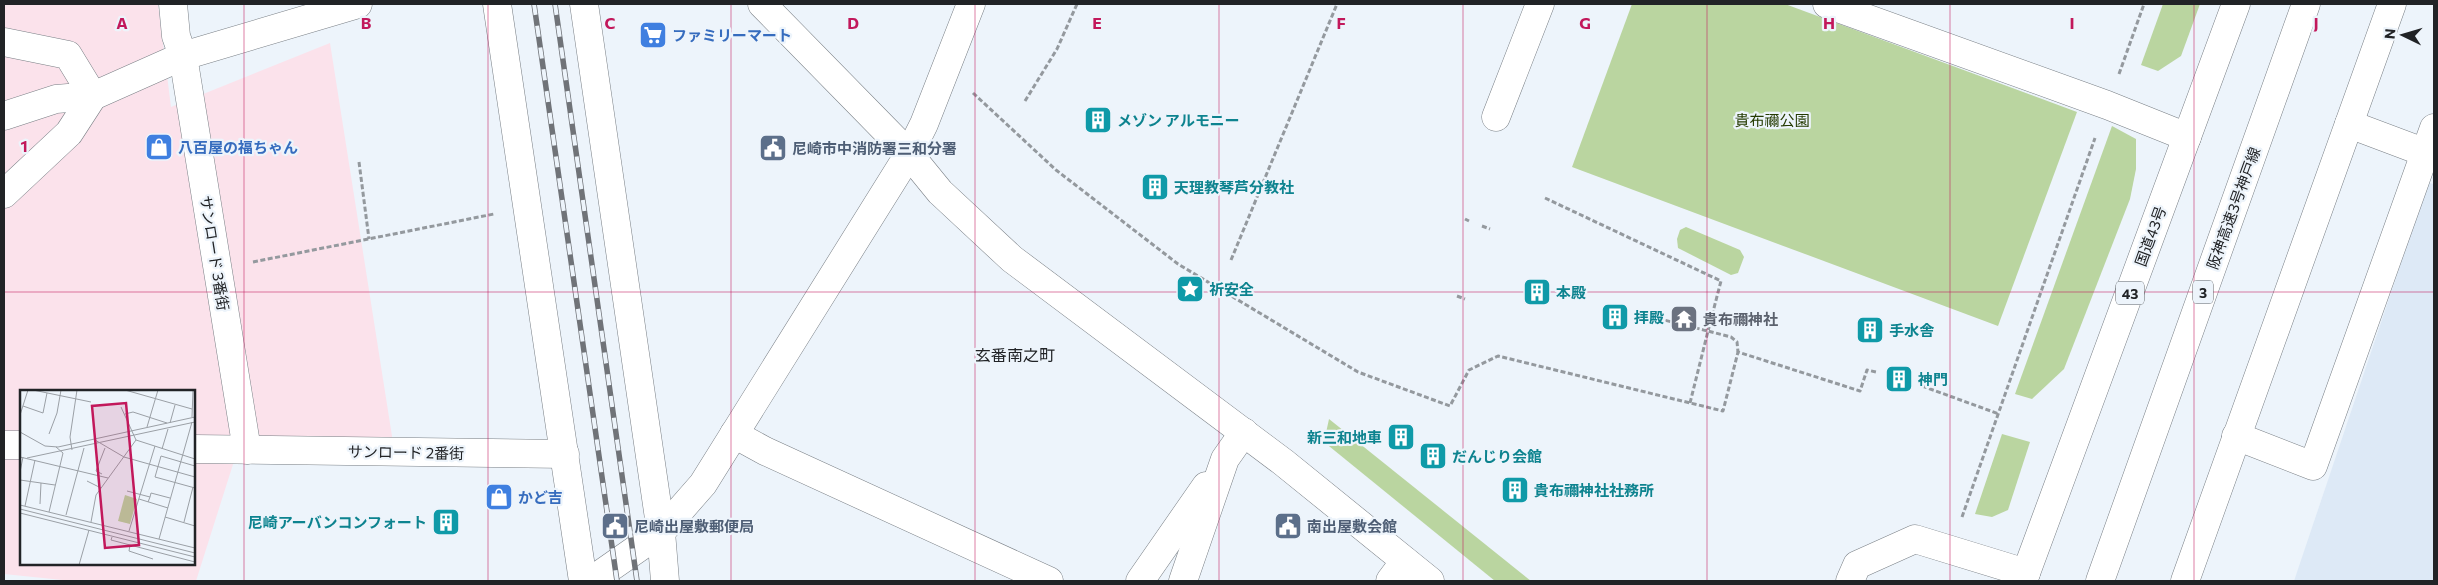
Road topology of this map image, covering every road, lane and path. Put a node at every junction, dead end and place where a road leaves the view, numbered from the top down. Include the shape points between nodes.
1 (173, 4) edge
2 (358, 4) edge
3 (497, 4) edge
4 (584, 4) edge
5 (762, 4) edge
6 (971, 4) edge
7 (1077, 4) edge
8 (1337, 4) edge
9 (1540, 4) edge
10 (1827, 4) edge
11 (2144, 4) edge
12 (2236, 4) edge
13 (2306, 4) edge
14 (2383, 4) edge
15 (2392, 4) edge
16 (4, 42) edge
17 (183, 56) junction
18 (946, 66) junction
19 (93, 96) junction
20 (1025, 101) dead end
21 (2107, 105) junction
22 (4, 116) edge
23 (1496, 117) dead end
24 (2349, 124) junction
25 (2187, 138) junction
26 (2431, 145) edge
27 (909, 154) junction
28 (359, 162) dead end
29 (4, 194) edge
30 (1545, 198) dead end
31 (494, 214) dead end
32 (1482, 226) dead end
33 (1490, 229) dead end
34 (369, 239) junction
35 (1231, 260) dead end
36 (218, 269) junction
37 (1457, 296) dead end
38 (1465, 299) dead end
39 (1652, 317) dead end
40 (1708, 331) junction
41 (1738, 352) junction
42 (1876, 372) dead end
43 (1922, 386) dead end
44 (1690, 403) junction
45 (1999, 414) junction
46 (1244, 432) junction
47 (734, 434) junction
48 (2236, 436) junction
49 (4, 445) edge
50 (20, 445) edge
51 (195, 449) edge
52 (247, 450) junction
53 (565, 454) junction
54 (1225, 459) junction
55 (661, 532) junction
56 (1951, 550) junction
57 (1397, 571) edge
58 (2024, 577) edge
59 (584, 581) edge
60 (591, 581) edge
61 (666, 581) edge
62 (1049, 581) edge
63 (1140, 581) edge
64 (1182, 581) edge
65 (1430, 581) edge
66 (1850, 581) edge
67 (2100, 581) edge
68 (2178, 581) edge
69 (2185, 581) edge

1 - 17 main road, サンロード 3番街 via 176,36
2 - 17 main road
3 - 53 main road
4 - 55 main road
5 - 27 main road
6 - 18 main road
7 - 20 path via 1057,48
8 - 35 path
9 - 23 main road
10 - 21 main road
11 - 21 path
12 - 25 main road, 国道43号 / 43
13 - 67 main road, 阪神高速3号神戸線 / 3
14 - 68 main road
15 - 24 main road
16 - 19 main road via 68,55
17 - 19 main road
17 - 36 main road, サンロード 3番街
18 - 27 main road
18 - 44 path via 1056,170 1178,264 1358,372 1450,406 1470,370 1498,356
19 - 22 main road via 56,99
19 - 29 main road via 69,133
21 - 25 main road
21 - 45 path
24 - 26 main road
24 - 48 main road
25 - 58 main road, 国道43号 / 43
26 - 48 main road via 2314,466
27 - 46 main road via 940,192 1012,258
27 - 47 main road
28 - 34 path
30 - 40 path via 1721,281
31 - 34 path
32 - 33 path
34 - 36 path
36 - 52 main road, サンロード 3番街
37 - 38 path
39 - 40 path
40 - 41 path via 1731,337 1737,342
40 - 44 path
41 - 42 path via 1860,391 1867,370
41 - 44 path via 1723,411
43 - 45 path
45 - 56 path
46 - 54 main road
46 - 57 main road
47 - 55 main road via 703,484
47 - 62 main road
48 - 69 main road
49 - 50 main road
51 - 52 main road, サンロード 2番街
52 - 53 main road, サンロード 2番街
53 - 59 main road
54 - 63 main road
54 - 64 main road
55 - 60 main road
55 - 61 main road
56 - 58 main road
56 - 66 main road via 1915,539 1857,565
57 - 65 main road

